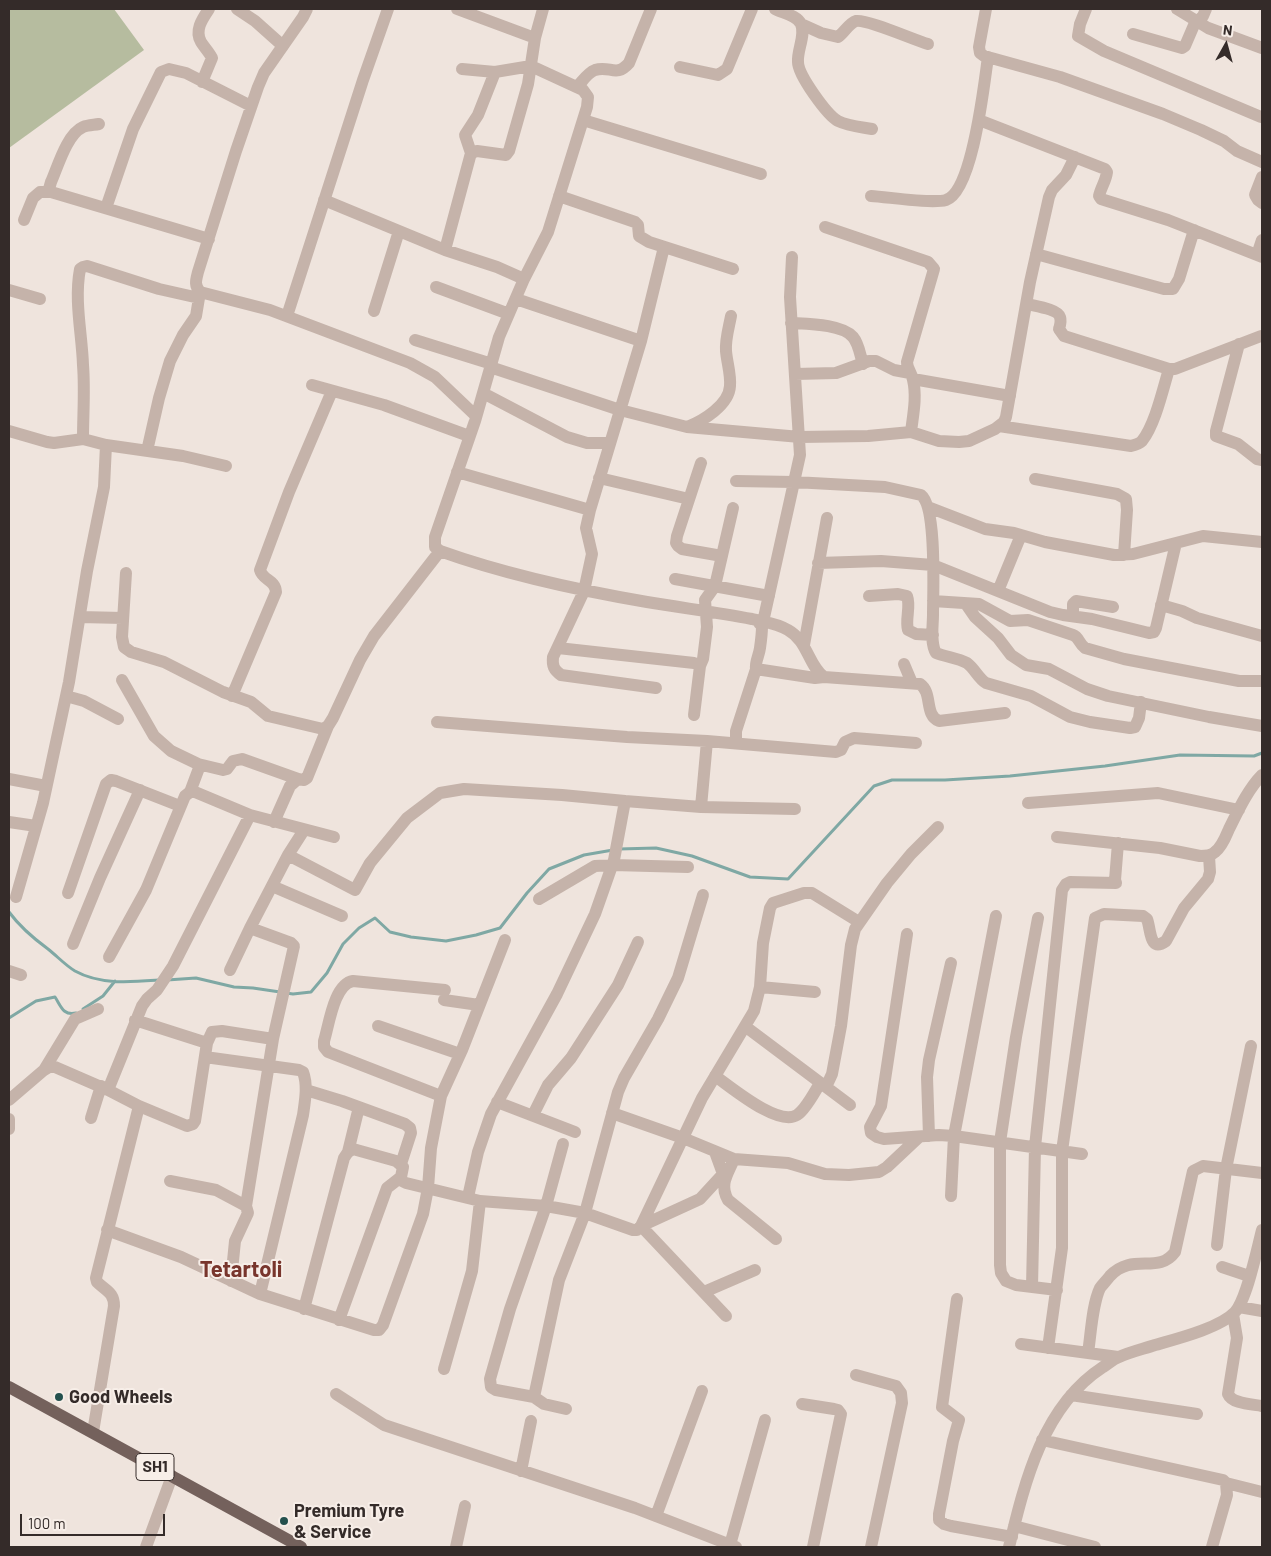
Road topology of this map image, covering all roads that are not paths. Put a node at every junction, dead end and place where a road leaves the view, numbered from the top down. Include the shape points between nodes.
1 (209, 9) edge
2 (237, 9) edge
3 (307, 9) edge
4 (388, 9) edge
5 (457, 9) edge
6 (542, 9) edge
7 (651, 9) edge
8 (752, 9) edge
9 (775, 9) edge
10 (986, 9) edge
11 (1086, 9) edge
12 (1177, 9) edge
13 (1206, 9) edge
14 (1198, 20) junction
15 (801, 24) junction
16 (1133, 34) dead end
17 (535, 38) junction
18 (928, 44) dead end
19 (283, 46) junction
20 (1262, 48) edge
21 (988, 57) junction
22 (531, 66) junction
23 (680, 67) dead end
24 (462, 69) dead end
25 (495, 72) junction
26 (202, 82) junction
27 (576, 87) junction
28 (251, 106) junction
29 (1261, 117) dead end
30 (583, 120) junction
31 (979, 120) junction
32 (99, 124) dead end
33 (872, 129) dead end
34 (471, 153) junction
35 (1075, 157) junction
36 (1262, 162) edge
37 (761, 174) dead end
38 (1262, 177) edge
39 (51, 192) junction
40 (559, 196) junction
41 (870, 196) dead end
42 (324, 200) junction
43 (1262, 202) edge
44 (106, 208) junction
45 (24, 220) dead end
46 (825, 228) dead end
47 (1194, 230) junction
48 (399, 232) junction
49 (209, 239) junction
50 (1262, 240) edge
51 (664, 247) junction
52 (445, 250) junction
53 (1036, 254) junction
54 (1260, 256) edge
55 (792, 257) dead end
56 (733, 269) dead end
57 (524, 279) junction
58 (436, 286) dead end
59 (9, 290) edge
60 (200, 295) junction
61 (40, 299) dead end
62 (516, 300) junction
63 (1027, 304) junction
64 (374, 312) dead end
65 (510, 314) junction
66 (287, 316) junction
67 (731, 316) dead end
68 (791, 322) junction
69 (1262, 336) edge
70 (415, 340) dead end
71 (641, 341) junction
72 (1240, 344) junction
73 (863, 364) junction
74 (491, 366) junction
75 (1169, 369) junction
76 (795, 374) junction
77 (912, 376) junction
78 (312, 385) dead end
79 (332, 391) junction
80 (483, 393) junction
81 (1010, 396) junction
82 (620, 410) junction
83 (476, 416) junction
84 (999, 426) junction
85 (687, 427) junction
86 (9, 431) edge
87 (911, 432) junction
88 (470, 436) junction
89 (800, 438) junction
90 (83, 439) junction
91 (610, 443) junction
92 (106, 445) junction
93 (147, 451) junction
94 (1262, 460) edge
95 (701, 463) dead end
96 (226, 466) dead end
97 (457, 472) junction
98 (599, 478) junction
99 (1035, 479) dead end
100 (736, 482) dead end
101 (794, 482) junction
102 (688, 499) junction
103 (928, 507) junction
104 (733, 508) dead end
105 (590, 510) junction
106 (827, 518) dead end
107 (1021, 535) junction
108 (1262, 542) edge
109 (1176, 543) junction
110 (440, 551) junction
111 (1124, 555) junction
112 (722, 556) junction
113 (818, 563) junction
114 (933, 566) junction
115 (126, 573) dead end
116 (675, 579) dead end
117 (715, 586) junction
118 (584, 591) junction
119 (998, 591) junction
120 (769, 596) junction
121 (869, 596) dead end
122 (933, 602) junction
123 (966, 604) junction
124 (1161, 605) junction
125 (1113, 607) dead end
126 (706, 612) junction
127 (1073, 616) junction
128 (80, 617) junction
129 (123, 618) junction
130 (763, 622) junction
131 (933, 635) junction
132 (1262, 636) edge
133 (804, 646) junction
134 (558, 648) junction
135 (694, 663) dead end
136 (904, 664) dead end
137 (756, 669) junction
138 (824, 678) junction
139 (122, 680) dead end
140 (1262, 681) edge
141 (912, 683) junction
142 (656, 688) dead end
143 (66, 696) junction
144 (232, 696) junction
145 (1141, 702) junction
146 (1004, 713) dead end
147 (694, 716) dead end
148 (118, 719) dead end
149 (437, 722) dead end
150 (328, 726) junction
151 (1262, 726) edge
152 (707, 741) junction
153 (916, 743) dead end
154 (736, 744) junction
155 (198, 764) junction
156 (1262, 775) edge
157 (9, 779) edge
158 (298, 779) junction
159 (46, 786) junction
160 (140, 790) junction
161 (190, 792) junction
162 (625, 801) junction
163 (1028, 803) dead end
164 (180, 806) junction
165 (701, 808) junction
166 (795, 809) dead end
167 (1239, 810) junction
168 (250, 815) junction
169 (9, 822) edge
170 (274, 822) junction
171 (36, 826) junction
172 (938, 827) dead end
173 (304, 830) junction
174 (334, 837) dead end
175 (1057, 837) dead end
176 (1118, 843) junction
177 (288, 855) junction
178 (1209, 856) junction
179 (614, 863) junction
180 (688, 867) dead end
181 (272, 886) junction
182 (68, 893) dead end
183 (703, 895) dead end
184 (16, 897) dead end
185 (539, 898) dead end
186 (342, 916) dead end
187 (996, 916) dead end
188 (1038, 918) dead end
189 (859, 922) junction
190 (250, 928) junction
191 (907, 934) dead end
192 (505, 940) dead end
193 (638, 942) dead end
194 (73, 944) dead end
195 (109, 956) dead end
196 (951, 962) dead end
197 (230, 970) dead end
198 (760, 987) junction
199 (815, 992) dead end
200 (479, 1006) junction
201 (98, 1009) dead end
202 (135, 1020) junction
203 (378, 1026) dead end
204 (746, 1027) junction
205 (273, 1038) junction
206 (207, 1043) junction
207 (1251, 1046) dead end
208 (460, 1054) junction
209 (205, 1057) junction
210 (269, 1067) junction
211 (44, 1070) junction
212 (715, 1076) junction
213 (823, 1085) junction
214 (105, 1088) junction
215 (306, 1090) junction
216 (441, 1096) junction
217 (9, 1100) edge
218 (497, 1102) junction
219 (850, 1105) dead end
220 (138, 1106) junction
221 (359, 1107) junction
222 (612, 1113) junction
223 (533, 1115) junction
224 (91, 1118) dead end
225 (9, 1119) edge
226 (9, 1130) edge
227 (575, 1132) dead end
228 (924, 1136) junction
229 (954, 1136) junction
230 (684, 1138) junction
231 (1000, 1142) junction
232 (563, 1144) dead end
233 (1035, 1147) junction
234 (1062, 1151) junction
235 (348, 1152) junction
236 (715, 1152) junction
237 (1082, 1154) dead end
238 (734, 1159) junction
239 (401, 1164) junction
240 (1226, 1169) junction
241 (1262, 1173) edge
242 (401, 1177) junction
243 (170, 1181) dead end
244 (428, 1188) junction
245 (952, 1196) dead end
246 (474, 1199) junction
247 (246, 1206) junction
248 (546, 1206) junction
249 (585, 1213) junction
250 (641, 1226) junction
251 (107, 1230) junction
252 (1262, 1230) edge
253 (776, 1239) dead end
254 (1217, 1245) dead end
255 (1222, 1267) dead end
256 (755, 1270) dead end
257 (1249, 1276) junction
258 (231, 1281) junction
259 (1032, 1287) junction
260 (1057, 1290) junction
261 (704, 1292) junction
262 (260, 1294) junction
263 (956, 1299) dead end
264 (304, 1309) junction
265 (1236, 1311) junction
266 (1262, 1311) edge
267 (726, 1316) dead end
268 (339, 1320) junction
269 (1021, 1344) dead end
270 (1048, 1348) junction
271 (1088, 1353) junction
272 (1118, 1357) junction
273 (444, 1369) dead end
274 (856, 1375) dead end
275 (9, 1387) edge
276 (702, 1391) dead end
277 (336, 1394) dead end
278 (1071, 1395) junction
279 (534, 1397) junction
280 (802, 1404) dead end
281 (1262, 1406) edge
282 (566, 1409) dead end
283 (1197, 1414) dead end
284 (765, 1420) dead end
285 (531, 1421) dead end
286 (92, 1432) junction
287 (1042, 1440) junction
288 (521, 1470) junction
289 (172, 1476) junction
290 (1226, 1483) junction
291 (1262, 1492) edge
292 (465, 1506) dead end
293 (656, 1516) junction
294 (1012, 1537) edge
295 (733, 1546) edge
296 (146, 1547) edge
297 (301, 1547) edge
298 (456, 1547) edge
299 (813, 1547) edge
300 (871, 1547) edge
301 (1095, 1547) edge
302 (1212, 1547) edge

1 - 26 street via 199,24 198,32 212,58
2 - 19 street
3 - 19 street
4 - 42 street
5 - 17 street
6 - 17 street
7 - 27 street via 629,63 618,71 596,69
8 - 23 street via 727,69 718,75
9 - 15 street
10 - 21 street via 979,47 980,53
11 - 29 street via 1078,31 1082,39
12 - 14 street
13 - 14 street
14 - 16 street via 1182,48
14 - 20 street via 1208,28
15 - 18 street via 838,36 857,21
15 - 33 street via 798,63 813,92 837,120
17 - 22 street
19 - 28 street via 264,72
21 - 31 street
21 - 36 street via 1060,77 1163,114
22 - 25 street
22 - 27 street
22 - 34 street via 509,151 506,155
24 - 25 street
25 - 34 street via 478,115 465,134
26 - 28 street
26 - 44 street via 174,69 161,72 133,129
27 - 30 street via 588,97
28 - 49 street
30 - 37 street
30 - 40 street
31 - 35 street
31 - 41 street via 964,178 953,197 937,201
32 - 39 street via 84,127 70,139 51,182
34 - 52 street
35 - 47 street via 1108,172 1100,191 1101,199
35 - 53 street via 1066,175 1052,190
38 - 43 street via 1255,196
39 - 44 street
39 - 45 street via 40,192 33,198
40 - 51 street via 635,222 643,240
40 - 57 street via 548,232
42 - 48 street
42 - 66 street
44 - 49 street
46 - 77 street via 928,262 934,269 907,362
47 - 53 street via 1173,289
47 - 54 street
48 - 52 street
48 - 64 street
49 - 60 street via 196,282
50 - 54 street
51 - 56 street
51 - 71 street
52 - 57 street
53 - 63 street
55 - 68 street
57 - 62 street
58 - 65 street
59 - 61 street
60 - 66 street
60 - 90 street via 159,289 87,266 80,269
60 - 93 street via 196,316 170,361
62 - 65 street
62 - 71 street
63 - 75 street via 1058,314 1059,329 1064,336
63 - 81 street
65 - 74 street
66 - 83 street via 426,372
67 - 85 street via 726,344 729,392 716,410
68 - 73 street via 832,327 848,333 857,345
68 - 76 street
69 - 72 street
70 - 74 street
71 - 82 street
72 - 75 street
72 - 94 street via 1216,436 1238,444
73 - 76 street via 836,373
73 - 77 street via 876,361
74 - 80 street
74 - 82 street
75 - 84 street via 1156,413 1138,444 1131,446
76 - 89 street
77 - 81 street
77 - 87 street via 915,396
78 - 79 street
79 - 88 street via 384,405
79 - 144 street via 260,570 276,586 276,592
80 - 83 street
80 - 91 street via 567,437 587,443
81 - 84 street via 1006,417
82 - 85 street
82 - 91 street
83 - 88 street
84 - 87 street via 969,441 959,442 939,441
85 - 89 street
86 - 90 street via 54,443
87 - 89 street
88 - 97 street
89 - 101 street
90 - 92 street
91 - 98 street
92 - 93 street
92 - 128 street via 104,487
93 - 96 street
95 - 102 street
97 - 105 street
97 - 110 street via 435,537 435,547
98 - 102 street
98 - 105 street
99 - 111 street via 1117,494 1126,499
100 - 101 street
101 - 103 street via 910,491 926,498
101 - 120 street
102 - 112 street via 677,536 678,546
103 - 107 street via 985,530
103 - 114 street
104 - 112 street
105 - 118 street via 586,528 592,554
106 - 113 street
107 - 111 street via 1100,554
107 - 119 street
108 - 109 street via 1213,536
109 - 111 street
109 - 124 street
110 - 118 street
110 - 150 street via 374,636
112 - 117 street
113 - 114 street via 880,560
113 - 133 street
114 - 119 street
114 - 122 street
115 - 129 street
116 - 117 street
117 - 120 street
117 - 126 street via 705,600
118 - 126 street
118 - 134 street
119 - 127 street via 1050,612
120 - 130 street
121 - 131 street via 907,596 908,630
122 - 123 street
122 - 131 street
123 - 140 street via 985,606 1010,621 1028,620 1076,636 1085,648 1111,656 1239,681
123 - 145 street via 1018,661 1049,669 1098,693
124 - 127 street via 1154,632 1149,633
124 - 132 street
125 - 127 street via 1076,601
126 - 130 street
126 - 147 street via 706,635
128 - 129 street
128 - 143 street
129 - 144 street via 124,647 164,662
130 - 133 street via 788,630
130 - 137 street via 759,622 762,636
131 - 145 street via 936,653 968,664 986,683 1031,696 1070,717 1135,728
133 - 138 street
134 - 135 street
134 - 142 street via 553,663 555,671 561,675
136 - 141 street
137 - 138 street
137 - 154 street via 736,731
138 - 141 street
139 - 155 street via 154,736 170,751
141 - 146 street via 925,687 932,715 939,721
143 - 148 street via 84,701
143 - 159 street
144 - 150 street via 251,702 273,718 314,728
145 - 151 street
149 - 152 street
150 - 158 street via 308,778
152 - 154 street
152 - 165 street
153 - 154 street via 854,738 836,752
155 - 158 street via 227,769 233,761 242,759
155 - 161 street
156 - 167 street
157 - 159 street
158 - 170 street via 290,786
159 - 171 street
160 - 164 street
160 - 182 street via 111,780 106,784
160 - 194 street
161 - 164 street
161 - 168 street
162 - 165 street
162 - 177 street via 464,789 440,793 407,818 370,863 356,890
162 - 179 street
163 - 167 street via 1158,793
164 - 195 street via 146,890
165 - 166 street
167 - 178 street via 1221,846
168 - 170 street
168 - 202 street via 173,966
169 - 171 street
170 - 173 street
171 - 184 street
172 - 189 street via 911,854
173 - 174 street
173 - 177 street
175 - 176 street
176 - 178 street
176 - 233 street via 1116,883 1070,882 1062,890
177 - 181 street
178 - 234 street via 1208,879 1189,900 1162,944 1150,938 1147,919 1143,916 1104,914 1096,918
179 - 180 street
179 - 185 street via 595,866
179 - 218 street via 595,914 558,994
181 - 186 street
181 - 190 street
183 - 222 street via 678,978 620,1084
187 - 229 street
188 - 231 street
189 - 198 street via 812,893 773,902 763,943
189 - 213 street via 851,945 832,1074
190 - 197 street
190 - 205 street via 294,946
191 - 228 street via 881,1106 870,1127 871,1133 884,1139
192 - 200 street
193 - 223 street via 618,985 571,1058 548,1085
196 - 228 street via 929,1060
198 - 199 street
198 - 204 street
200 - 208 street
200 - 216 street via 444,995 353,981 341,987 335,1001 324,1041 328,1052
201 - 211 street via 75,1019
202 - 206 street
202 - 214 street
203 - 208 street
204 - 212 street
204 - 213 street
205 - 206 street via 216,1031 209,1035
205 - 210 street
206 - 209 street
207 - 240 street
208 - 216 street
209 - 210 street
209 - 220 street via 192,1124 187,1126
210 - 215 street via 303,1072
210 - 247 street
211 - 214 street via 55,1067
211 - 217 street
212 - 213 street via 764,1110 787,1118 800,1112
212 - 230 street
213 - 219 street
214 - 220 street
214 - 224 street
215 - 221 street
215 - 262 street via 304,1115
216 - 244 street via 431,1148
218 - 223 street
218 - 246 street via 484,1130
220 - 251 street
221 - 235 street
221 - 239 street via 410,1128
222 - 230 street
222 - 249 street
223 - 227 street
225 - 226 street
228 - 229 street
228 - 238 street via 888,1167 864,1174 825,1174 788,1163
229 - 231 street
229 - 245 street
230 - 236 street
230 - 250 street
231 - 233 street
231 - 259 street via 1002,1273 1006,1281
232 - 248 street
233 - 234 street
233 - 259 street
234 - 237 street
234 - 260 street via 1062,1248
235 - 239 street via 359,1150
235 - 264 street
236 - 238 street
236 - 250 street via 723,1174 700,1199
238 - 253 street via 723,1186 728,1200
239 - 242 street
240 - 241 street
240 - 254 street
240 - 271 street via 1203,1166 1193,1170 1175,1252 1170,1259 1128,1264 1119,1268 1101,1287
242 - 244 street via 406,1183
242 - 268 street via 387,1188
243 - 247 street via 216,1190
244 - 246 street
244 - 268 street via 424,1214 383,1325 374,1330
246 - 248 street
246 - 273 street via 472,1272
247 - 258 street via 248,1213 235,1242
248 - 249 street
248 - 279 street via 510,1309 490,1379 491,1387 496,1390
249 - 250 street via 633,1230
249 - 279 street via 559,1280
250 - 261 street
251 - 258 street via 181,1257
251 - 286 street via 96,1278 111,1292 114,1306
252 - 257 street
255 - 257 street
256 - 261 street
257 - 265 street
258 - 262 street
259 - 260 street
260 - 270 street
261 - 267 street
262 - 264 street
263 - 294 street via 942,1407 959,1420 939,1520 950,1526
264 - 268 street
265 - 266 street
265 - 272 street via 1206,1329
265 - 281 street via 1237,1338 1228,1394 1235,1401
269 - 270 street
270 - 271 street
271 - 272 street
272 - 278 street via 1091,1375
274 - 300 street via 896,1386 902,1403
275 - 286 main road, SH1
276 - 293 street
277 - 288 street via 384,1425
278 - 283 street
278 - 287 street
279 - 282 street via 544,1404
280 - 299 street via 838,1410 841,1414
284 - 295 street
285 - 288 street
286 - 289 main road, SH1
287 - 290 street
287 - 294 street
288 - 293 street
289 - 296 street
289 - 297 main road, SH1
290 - 291 street
290 - 302 street via 1227,1495
292 - 298 street
293 - 295 street
294 - 301 street

